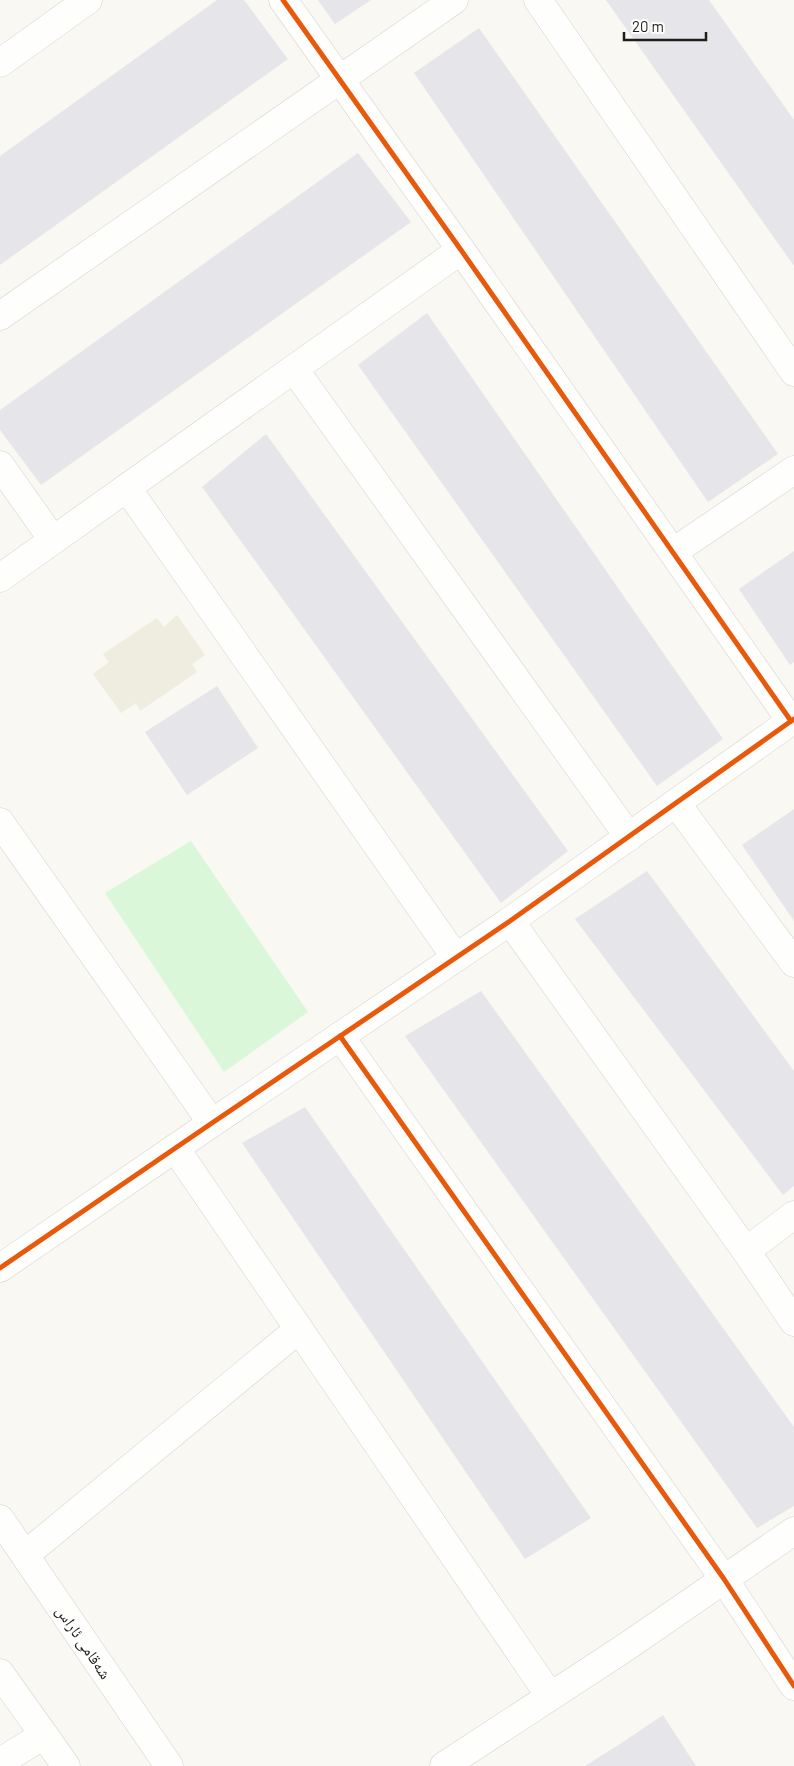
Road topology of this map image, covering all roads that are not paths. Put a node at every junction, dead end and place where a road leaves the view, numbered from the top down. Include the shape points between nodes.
1 (88, 0) edge
2 (283, 0) edge
3 (454, 0) edge
4 (538, 0) edge
5 (0, 63) edge
6 (340, 79) junction
7 (461, 250) junction
8 (0, 316) edge
9 (294, 370) junction
10 (794, 372) edge
11 (0, 465) edge
12 (794, 470) edge
13 (127, 488) junction
14 (53, 540) junction
15 (673, 552) junction
16 (0, 578) edge
17 (792, 720) edge
18 (676, 803) junction
19 (3, 832) edge
20 (629, 837) junction
21 (510, 921) junction
22 (456, 958) junction
23 (793, 961) edge
24 (340, 1036) junction
25 (212, 1123) junction
26 (175, 1148) junction
27 (794, 1215) edge
28 (746, 1251) junction
29 (0, 1268) edge
30 (794, 1322) edge
31 (299, 1329) junction
32 (0, 1518) edge
33 (794, 1531) edge
34 (25, 1555) junction
35 (724, 1579) junction
36 (0, 1673) edge
37 (794, 1686) edge
38 (550, 1696) junction
39 (44, 1735) junction
40 (0, 1762) edge
41 (66, 1766) edge
42 (169, 1766) edge
43 (444, 1766) edge

1 - 5 street
2 - 6 street
3 - 6 street
4 - 10 street
6 - 7 street
6 - 8 street
7 - 9 street
7 - 15 street
9 - 13 street
9 - 20 street
11 - 14 street
12 - 15 street
13 - 14 street
13 - 22 street
14 - 16 street
15 - 17 street
17 - 18 street
18 - 20 street
18 - 23 street
19 - 25 street
20 - 21 street
21 - 22 street
21 - 28 street
22 - 24 street
24 - 25 street
24 - 35 street
25 - 26 street
26 - 29 street
26 - 31 street
27 - 28 street
28 - 30 street
31 - 34 street
31 - 38 street
32 - 34 street, شەقامی ئاراس
33 - 35 street
34 - 42 street, شەقامی ئاراس
35 - 37 street
35 - 38 street
36 - 39 street
38 - 43 street
39 - 40 street
39 - 41 street

